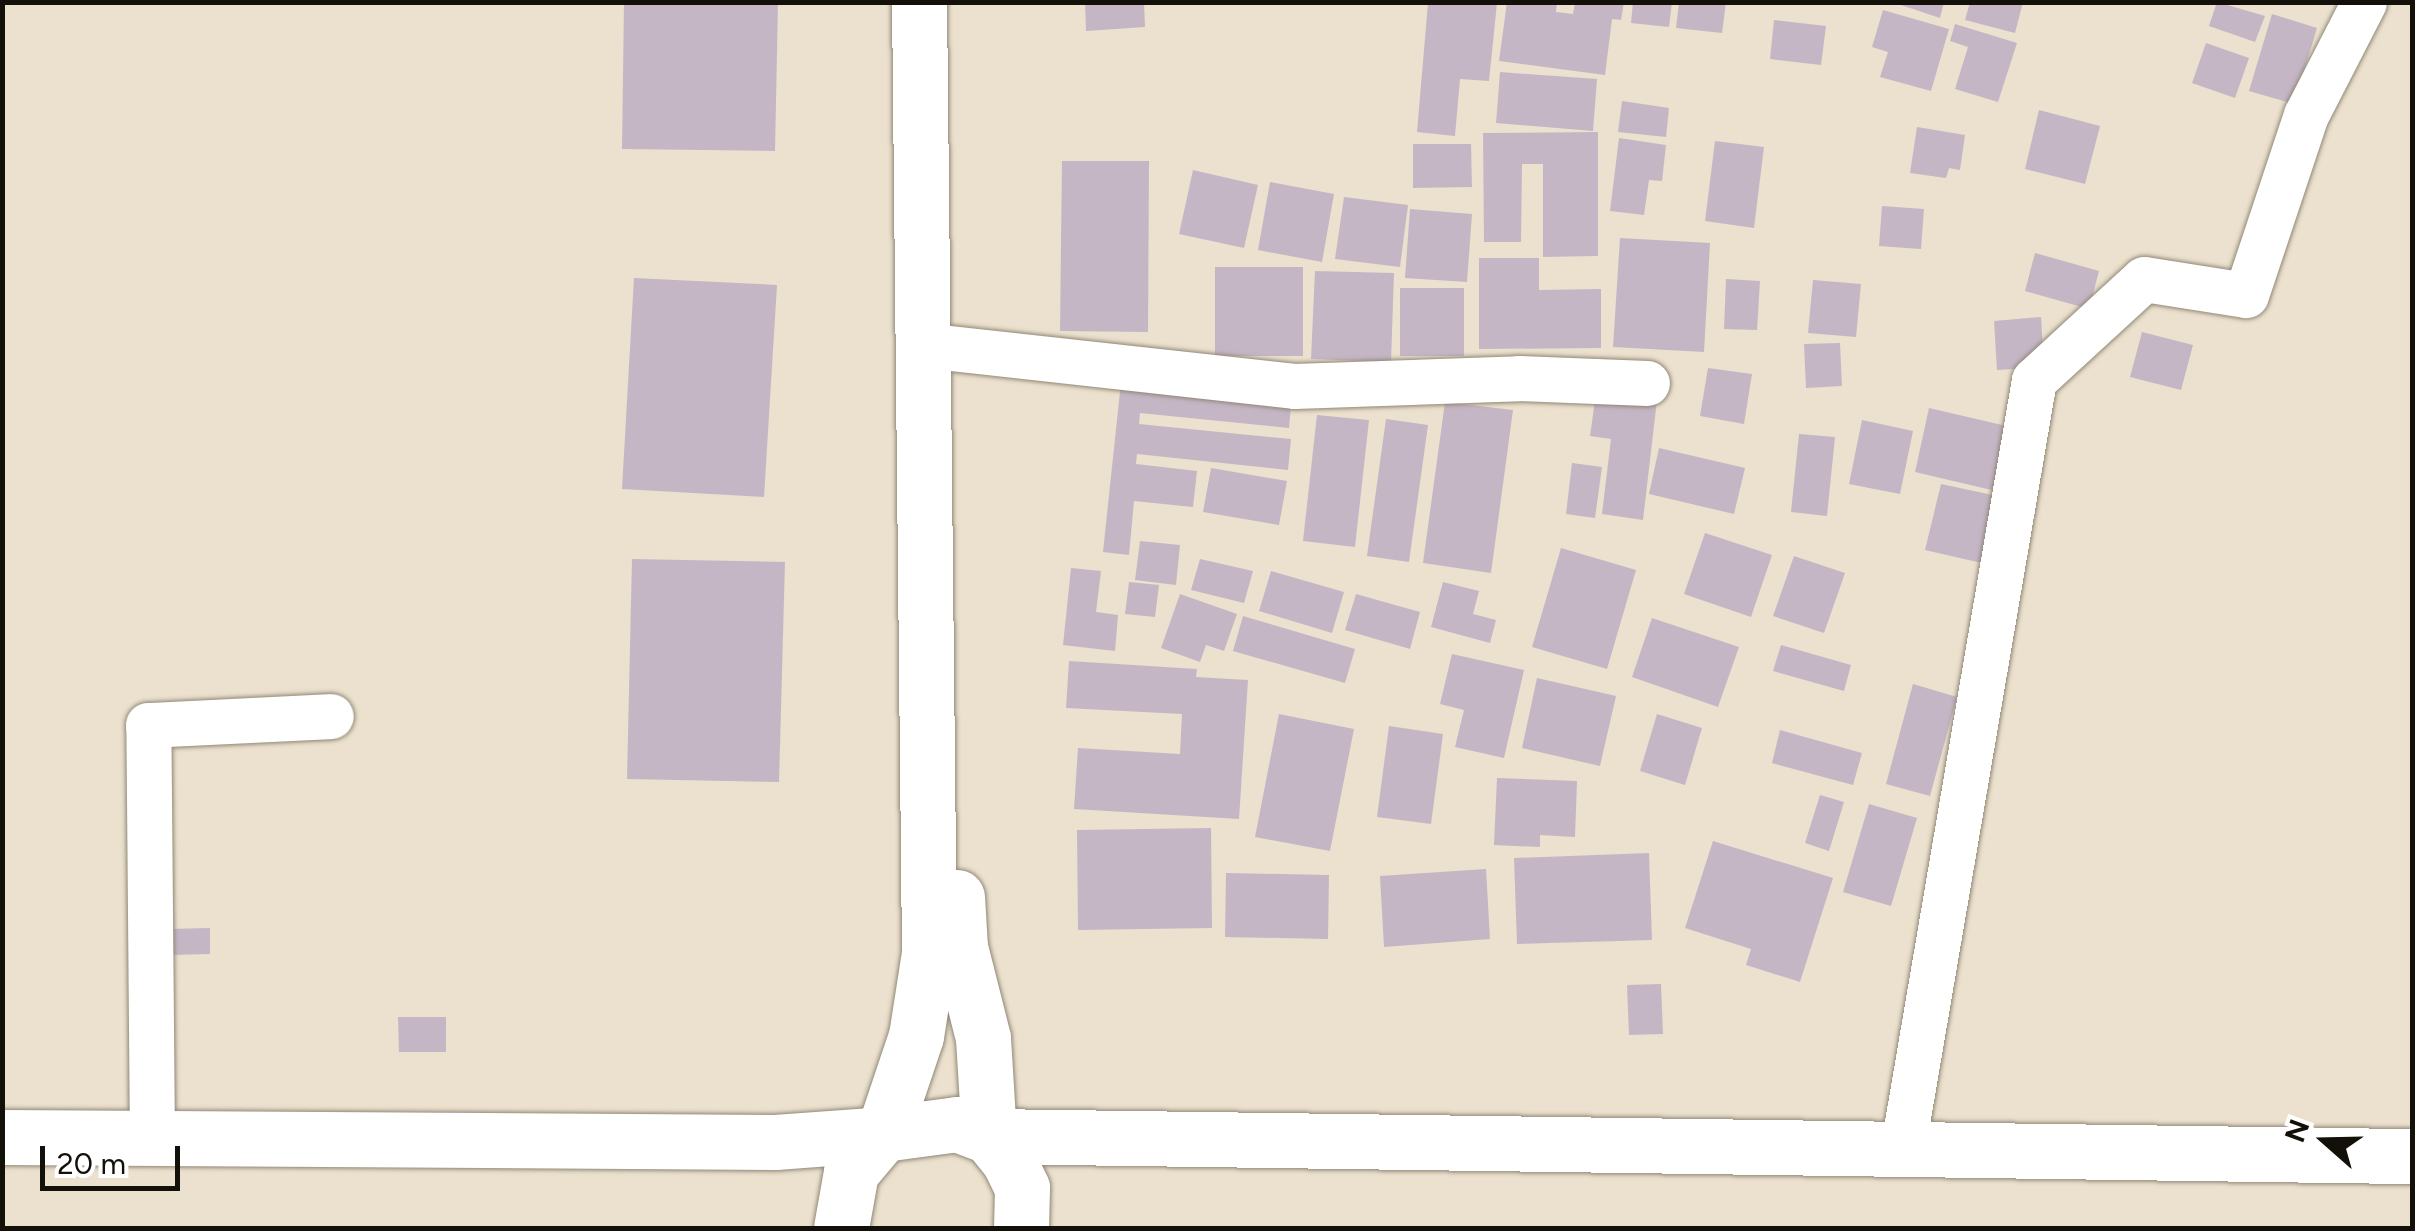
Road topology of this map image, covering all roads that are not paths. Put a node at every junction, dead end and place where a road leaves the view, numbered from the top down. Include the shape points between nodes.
1 (919, 2) edge
2 (932, 2) edge
3 (2364, 2) edge
4 (932, 346) junction
5 (1647, 383) dead end
6 (331, 716) dead end
7 (884, 1134) junction
8 (989, 1136) junction
9 (2, 1137) edge
10 (152, 1142) junction
11 (1903, 1146) junction
12 (2412, 1156) edge
13 (841, 1228) edge
14 (1021, 1228) edge

1 - 7 main road via 929,953 916,1036
2 - 4 main road
3 - 11 street via 2306,116 2246,296 2144,278 2034,380
4 - 5 street via 1294,386 1519,378
4 - 8 main road via 960,947 984,1038
6 - 10 street via 148,726
7 - 8 main road via 957,1124
7 - 10 main road via 775,1142
7 - 13 main road via 851,1172
8 - 11 main road via 1681,1150
8 - 14 main road via 1022,1188
9 - 10 main road
11 - 12 main road

